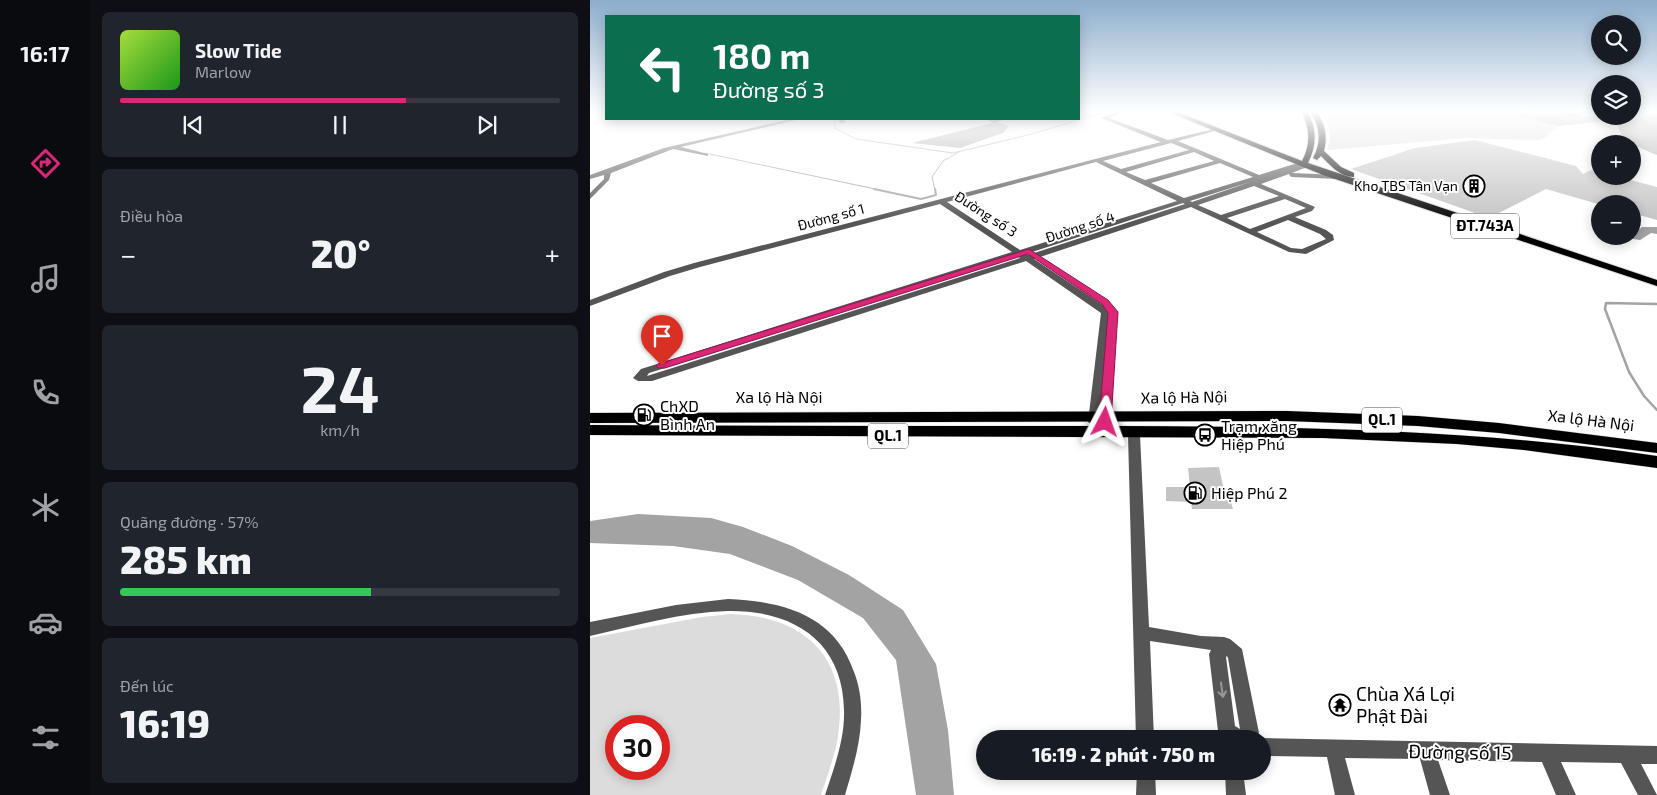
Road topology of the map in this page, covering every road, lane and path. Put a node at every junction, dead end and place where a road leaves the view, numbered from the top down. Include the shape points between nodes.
1 (667, 148) edge
2 (675, 148) edge
3 (1147, 148) edge
4 (1189, 148) edge
5 (1263, 148) edge
6 (1310, 149) joint
7 (1195, 150) junction
8 (1320, 151) joint
9 (1273, 152) junction
10 (706, 155) dead end
11 (1098, 161) junction
12 (1220, 161) junction
13 (1309, 165) junction
14 (1337, 170) junction
15 (608, 172) junction
16 (1121, 172) junction
17 (1277, 175) junction
18 (590, 177) edge
19 (1255, 181) junction
20 (1144, 182) junction
21 (1370, 183) junction
22 (1284, 196) junction
23 (590, 197) edge
24 (941, 201) junction
25 (1188, 203) junction
26 (1288, 217) junction
27 (1220, 218) junction
28 (1249, 232) junction
29 (1025, 254) junction
30 (1657, 277) edge
31 (1657, 283) edge
32 (590, 303) edge
33 (1100, 419) junction
34 (591, 429) edge
35 (1247, 431) junction
36 (1134, 433) junction
37 (1657, 450) edge
38 (1657, 462) edge
39 (1657, 467) edge
40 (590, 629) edge
41 (1142, 633) junction
42 (1145, 730) edge
43 (1227, 730) edge
44 (1271, 747) edge
45 (1334, 750) junction
46 (1426, 750) junction
47 (1548, 754) junction
48 (1626, 754) junction
49 (1657, 755) edge
50 (1146, 780) edge
51 (1235, 780) edge
52 (835, 795) edge
53 (1146, 795) edge
54 (1236, 795) edge
55 (1344, 795) edge
56 (1440, 795) edge
57 (1566, 795) edge
58 (1648, 795) edge

1 - 15 street
2 - 10 street
3 - 11 street, Đường số 1
4 - 7 street
5 - 9 main road, ĐT.743A
6 - 9 main road via 1299,153
6 - 13 main road
7 - 12 street
7 - 16 street
8 - 13 main road
8 - 14 main road
9 - 13 main road, ĐT.743A
9 - 17 street via 1281,160
11 - 16 street
11 - 24 street, Đường số 1
12 - 19 street
12 - 20 street
13 - 14 main road, ĐT.743A
13 - 14 main road
13 - 17 street, Đường số 4
13 - 21 main road, ĐT.743A
14 - 17 street via 1308,175
14 - 21 main road
14 - 31 main road, ĐT.743A
15 - 18 street
15 - 23 street via 607,179
16 - 20 street
17 - 19 street, Đường số 4
19 - 22 street
19 - 25 street, Đường số 4
20 - 25 street
21 - 30 main road, ĐT.743A
22 - 26 street via 1311,207
22 - 27 street
24 - 29 street, Đường số 3
24 - 32 street, Đường số 1 via 697,265
25 - 27 street
25 - 29 street, Đường số 4
26 - 28 street
26 - 28 street via 1323,232 1330,240 1296,252
27 - 28 street
29 - 29 street, Đường số 4 via 645,371 638,378 648,379
29 - 33 street, Đường số 3 via 1105,302 1106,308 1113,312
33 - 34 highway, Xa lộ Hà Nội / QL.1
33 - 37 highway, Xa lộ Hà Nội / QL.1 via 1339,423 1519,432
34 - 36 highway, Xa lộ Hà Nội / QL.1 via 628,434
35 - 36 highway, Xa lộ Hà Nội / QL.1 via 1186,431 1172,435
35 - 38 highway, Xa lộ Hà Nội / QL.1 via 1448,437 1562,448
35 - 39 highway, Xa lộ Hà Nội / QL.1 via 1444,442
36 - 41 street
40 - 52 street via 699,608 741,605 780,611 817,628 840,656 852,694 850,743
41 - 42 street
41 - 43 street via 1224,644 1227,648 1217,654
44 - 45 street, Đường số 15
45 - 46 street, Đường số 15
45 - 55 street
46 - 47 street, Đường số 15
46 - 56 street
47 - 48 street, Đường số 15
47 - 57 street
48 - 49 street, Đường số 15
48 - 58 street
50 - 53 street
51 - 54 street

